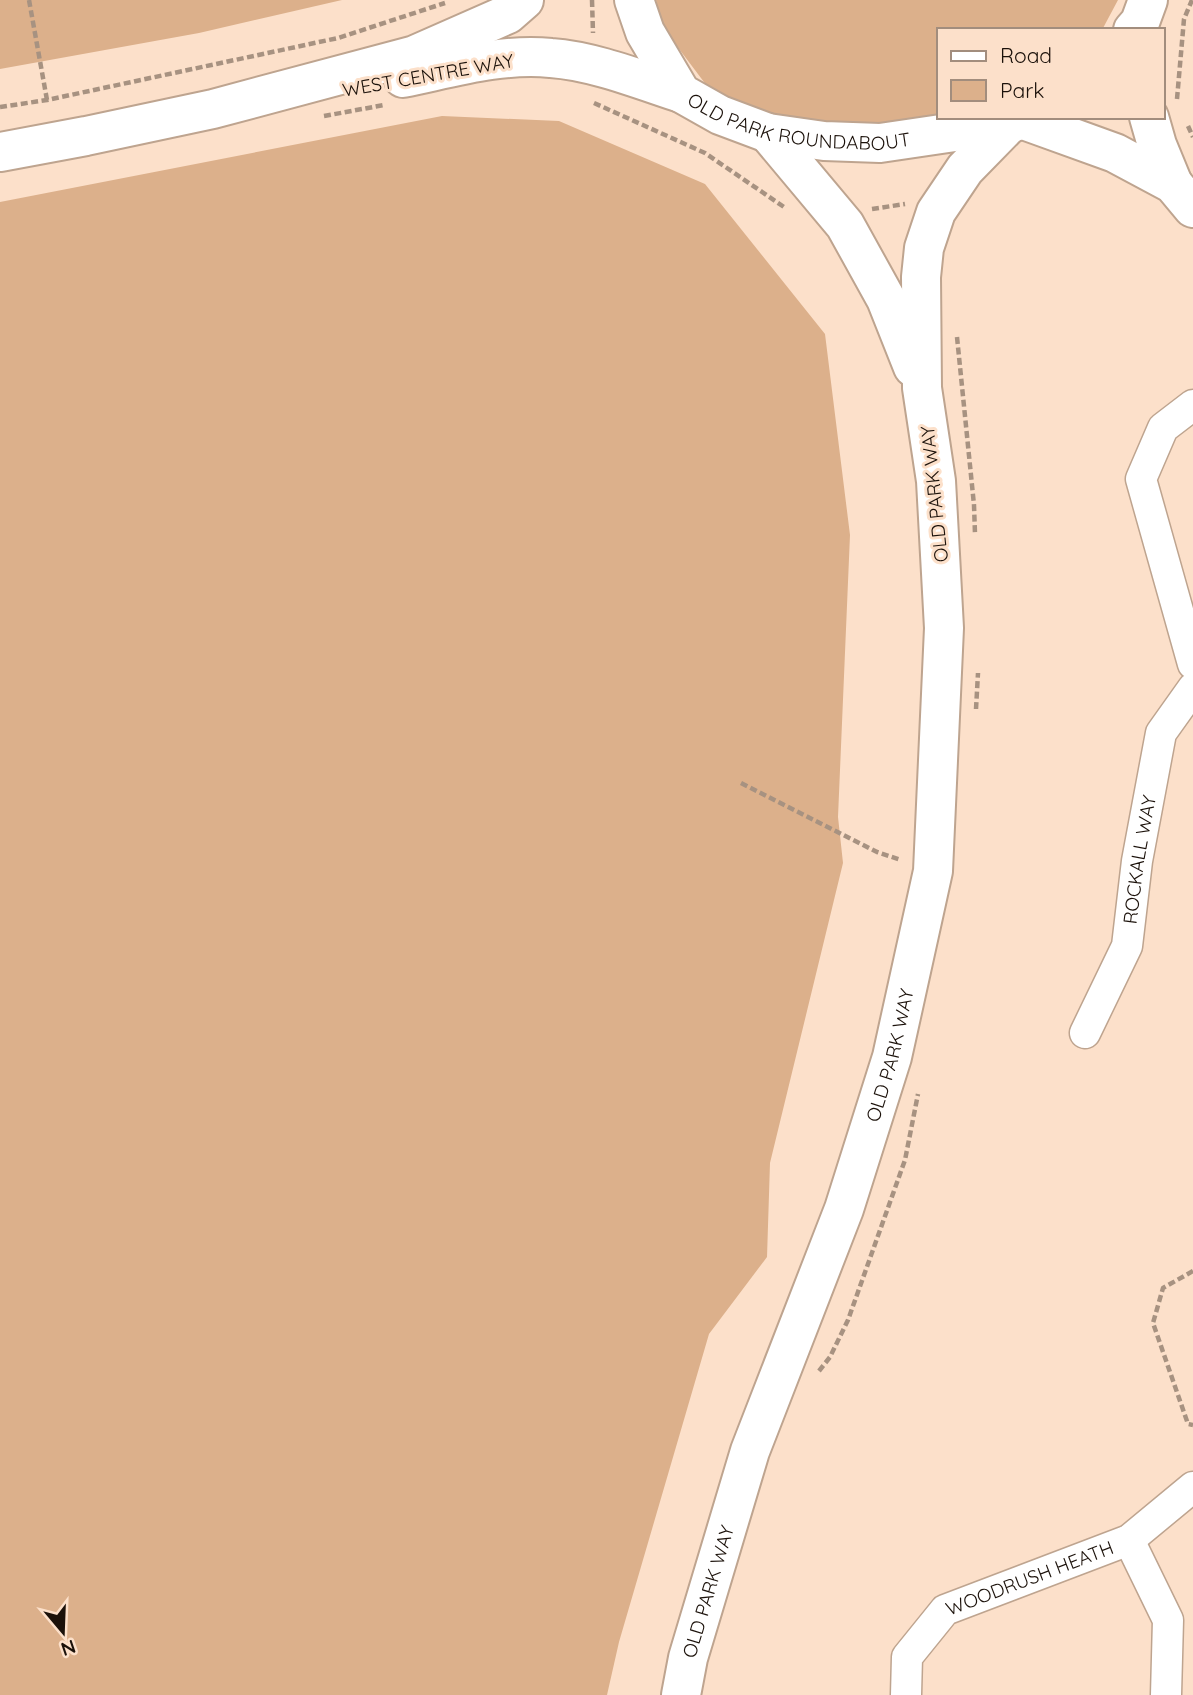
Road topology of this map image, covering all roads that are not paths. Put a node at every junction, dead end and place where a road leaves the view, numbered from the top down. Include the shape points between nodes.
1 (524, 0) edge
2 (634, 0) edge
3 (681, 93) junction
4 (213, 109) junction
5 (1165, 116) edge
6 (1018, 120) edge
7 (768, 133) junction
8 (0, 152) edge
9 (1183, 196) edge
10 (922, 388) junction
11 (1193, 405) edge
12 (1193, 664) edge
13 (1193, 688) edge
14 (1085, 1033) dead end
15 (1193, 1487) edge
16 (1129, 1541) junction
17 (681, 1695) edge
18 (906, 1695) edge
19 (1166, 1695) edge

1 - 4 main road, WEST CENTRE WAY via 508,14 415,55
2 - 3 main road, OLD PARK ROUNDABOUT via 645,32
3 - 4 main road, WEST CENTRE WAY via 552,58 500,58 301,98
3 - 7 main road, OLD PARK ROUNDABOUT via 720,115
4 - 8 main road, WEST CENTRE WAY
5 - 9 main road
6 - 7 main road, OLD PARK ROUNDABOUT via 880,143
6 - 9 main road via 1106,149
6 - 10 main road, OLD PARK WAY via 965,169 936,212 924,248 919,301
7 - 10 main road, OLD PARK WAY via 845,225 886,299
10 - 17 main road, OLD PARK WAY via 936,481 944,628 933,871 888,1070 844,1209 750,1451
11 - 12 street via 1163,428 1142,479
13 - 14 street, ROCKALL WAY via 1161,733 1137,861 1127,946
15 - 16 street, WOODRUSH HEATH
16 - 18 street, WOODRUSH HEATH via 945,1610 907,1657
16 - 19 street via 1168,1620

